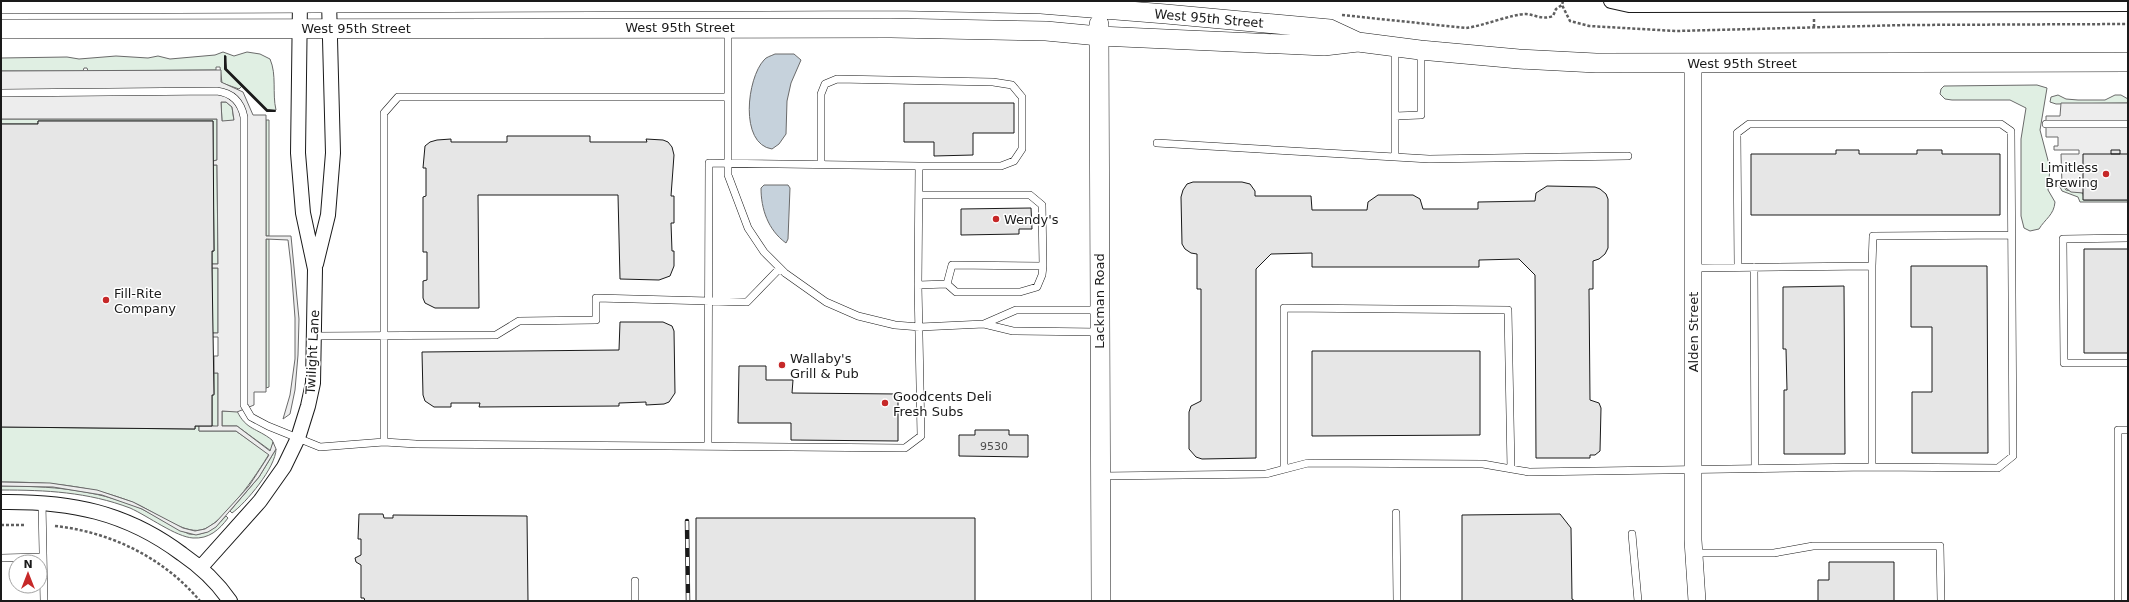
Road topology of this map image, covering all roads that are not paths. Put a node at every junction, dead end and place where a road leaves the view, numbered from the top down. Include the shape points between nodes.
1 (1611, 1) edge
2 (300, 2) edge
3 (329, 2) edge
4 (1825, 3) edge
5 (1, 4) edge
6 (2128, 4) edge
7 (1099, 5) edge
8 (728, 27) junction
9 (300, 28) junction
10 (330, 28) junction
11 (1, 29) edge
12 (1099, 36) junction
13 (1358, 42) junction
14 (1395, 47) junction
15 (1420, 50) junction
16 (2128, 62) edge
17 (1693, 63) junction
18 (1, 93) edge
19 (728, 97) junction
20 (1395, 116) junction
21 (2046, 124) dead end
22 (2128, 124) edge
23 (1157, 143) dead end
24 (1628, 156) dead end
25 (1395, 157) junction
26 (729, 163) junction
27 (820, 164) junction
28 (920, 166) junction
29 (920, 195) junction
30 (2011, 235) junction
31 (2128, 238) edge
32 (1043, 266) junction
33 (1872, 266) junction
34 (1738, 267) junction
35 (1754, 267) junction
36 (780, 268) junction
37 (1693, 268) junction
38 (315, 269) junction
39 (947, 284) junction
40 (918, 285) junction
41 (708, 299) junction
42 (1099, 310) junction
43 (984, 324) junction
44 (920, 327) junction
45 (1099, 332) junction
46 (315, 336) junction
47 (384, 336) junction
48 (2128, 363) edge
49 (2128, 430) edge
50 (298, 438) junction
51 (384, 442) junction
52 (708, 446) junction
53 (1872, 467) junction
54 (1511, 469) junction
55 (1755, 469) junction
56 (1284, 470) junction
57 (1693, 470) junction
58 (1101, 476) junction
59 (1, 502) edge
60 (42, 503) junction
61 (1396, 513) dead end
62 (1632, 534) dead end
63 (1694, 553) junction
64 (43, 554) edge
65 (201, 568) junction
66 (635, 581) dead end
67 (230, 601) edge
68 (635, 601) edge
69 (1101, 601) edge
70 (1397, 601) edge
71 (1638, 601) edge
72 (1697, 601) edge
73 (1940, 601) edge
74 (2118, 601) edge

1 - 4 street via 1629,5
2 - 3 main road, West 95th Street
2 - 5 main road, West 95th Street
2 - 9 street, Twilight Lane
3 - 7 main road, West 95th Street via 895,1
3 - 10 street, Twilight Lane
4 - 6 street
7 - 12 main road, Lackman Road
7 - 13 main road, West 95th Street via 1330,29
8 - 10 main road, West 95th Street
8 - 12 main road, West 95th Street via 986,29
8 - 19 lane
9 - 10 main road, West 95th Street
9 - 11 main road, West 95th Street
9 - 38 street, Twilight Lane via 298,153 303,213
10 - 38 street, Twilight Lane via 333,153 328,215
12 - 13 main road, West 95th Street via 1324,46
12 - 42 main road, Lackman Road
13 - 14 main road, West 95th Street
14 - 15 main road, West 95th Street
14 - 20 lane
15 - 17 main road, West 95th Street via 1596,63
15 - 20 lane via 1421,115
16 - 17 main road, West 95th Street
17 - 37 street, Alden Street
18 - 50 lane via 217,91 225,92 238,101 244,117 244,405 251,417
19 - 26 lane
19 - 47 lane via 398,97 384,113
20 - 25 lane
21 - 22 lane
23 - 25 lane
24 - 25 lane via 1429,159
26 - 27 lane
26 - 36 lane via 728,176 748,228 764,252
26 - 41 lane via 709,163
27 - 28 lane
27 - 28 lane via 821,94 825,84 837,79 993,82 1012,85 1022,97 1022,149 1014,162 995,166
28 - 29 lane
29 - 32 lane via 1030,195 1042,205
29 - 40 lane
30 - 33 lane via 1873,236
30 - 34 lane via 2010,132 2001,124 1749,124 1737,133
30 - 53 lane via 2012,456 1998,468
31 - 48 lane via 2063,239 2064,363
32 - 39 lane via 952,265
32 - 39 lane via 1037,287 1020,292 956,292
33 - 35 lane
33 - 53 lane
34 - 35 lane
34 - 37 lane
35 - 55 lane
36 - 41 lane via 747,302
36 - 44 lane via 826,302 858,316 895,325
37 - 57 street, Alden Street
38 - 46 street, Twilight Lane
39 - 40 lane
40 - 44 lane
41 - 47 lane via 596,298 596,320 519,321 496,335
41 - 52 lane
42 - 43 lane via 1016,310
42 - 45 main road, Lackman Road
43 - 44 lane
43 - 45 lane via 1013,331
44 - 52 lane via 921,436 905,448
45 - 58 main road, Lackman Road
46 - 47 lane
46 - 50 street, Twilight Lane via 312,383
47 - 51 lane
49 - 74 lane via 2118,430
50 - 51 lane via 320,447
50 - 65 street, Twilight Lane via 273,484 245,520
51 - 52 lane
53 - 55 lane
54 - 56 lane via 1483,464 1308,463
54 - 56 lane via 1508,310 1284,308
54 - 57 lane via 1529,472
55 - 57 lane
56 - 58 lane via 1266,474
57 - 63 street, Alden Street
58 - 69 main road, Lackman Road
59 - 60 street
60 - 64 lane
60 - 65 street via 90,509 126,521 161,538
61 - 70 lane
62 - 71 lane
63 - 72 street, Alden Street
63 - 73 lane via 1774,553 1813,546 1940,546
65 - 67 street
66 - 68 lane

